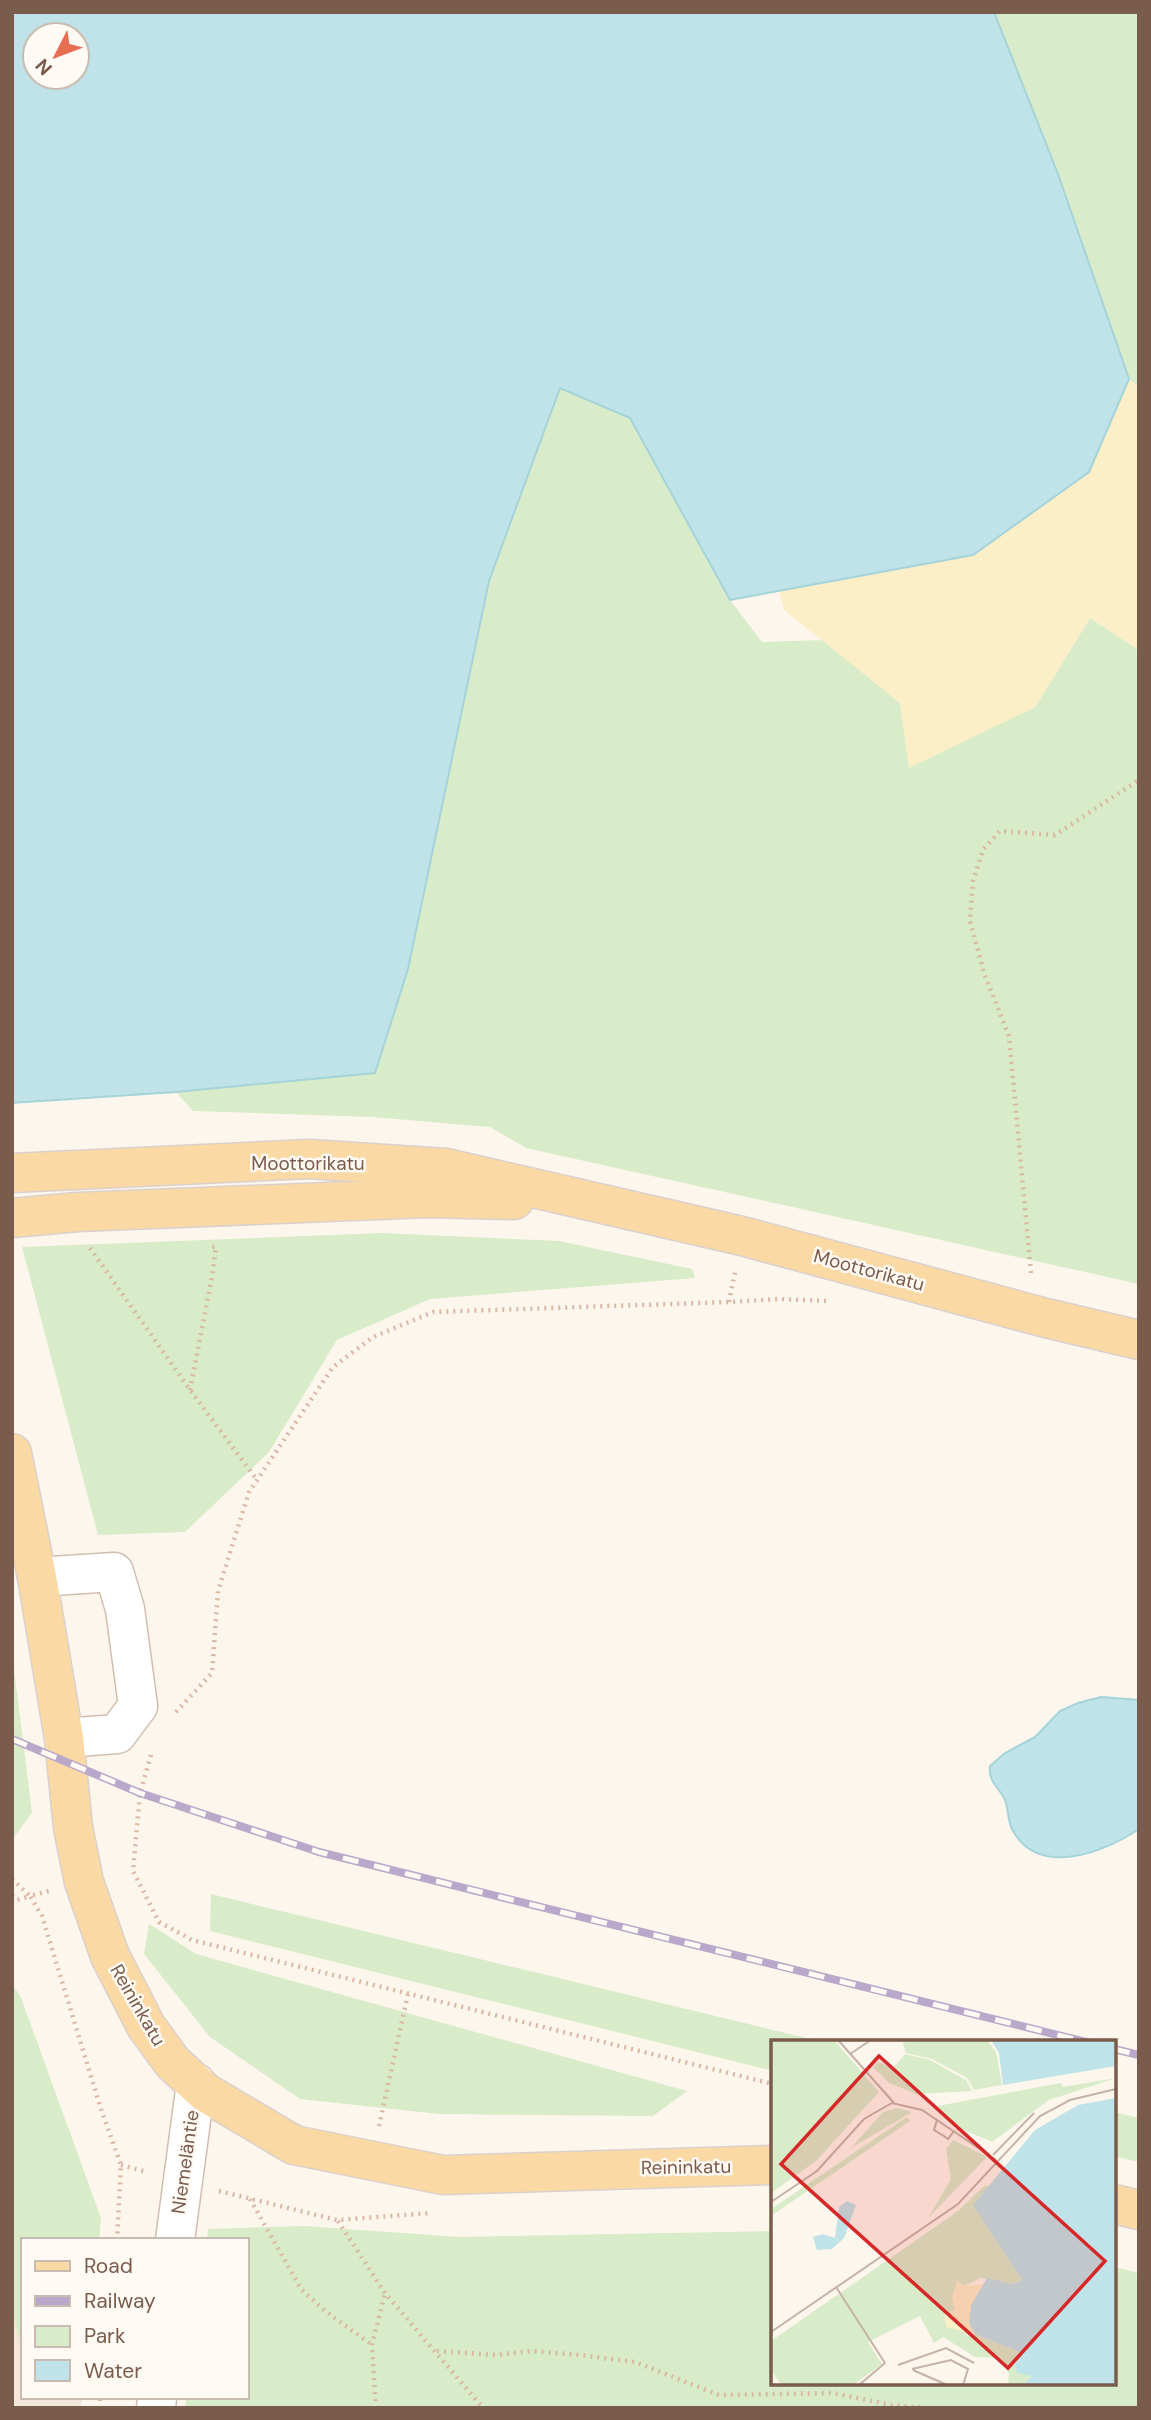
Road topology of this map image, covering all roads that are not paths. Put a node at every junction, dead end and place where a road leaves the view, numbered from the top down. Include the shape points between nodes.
1 (12, 1173) edge
2 (600, 1202) junction
3 (12, 1218) edge
4 (1139, 1340) edge
5 (12, 1453) edge
6 (37, 1577) junction
7 (64, 1738) junction
8 (196, 2083) junction
9 (771, 2165) edge
10 (1116, 2204) edge
11 (1139, 2210) edge
12 (174, 2238) edge

1 - 2 main road, Moottorikatu via 309,1159 446,1168
2 - 3 main road, Moottorikatu via 427,1198
2 - 4 main road, Moottorikatu
5 - 6 main road, Reininkatu
6 - 7 main road, Reininkatu
6 - 7 street via 114,1572 125,1609 138,1706 117,1734
7 - 8 main road, Reininkatu via 84,1882 110,1956 146,2026 173,2063
8 - 9 main road, Reininkatu via 295,2146 443,2175
8 - 12 street, Niemeläntie
10 - 11 main road

